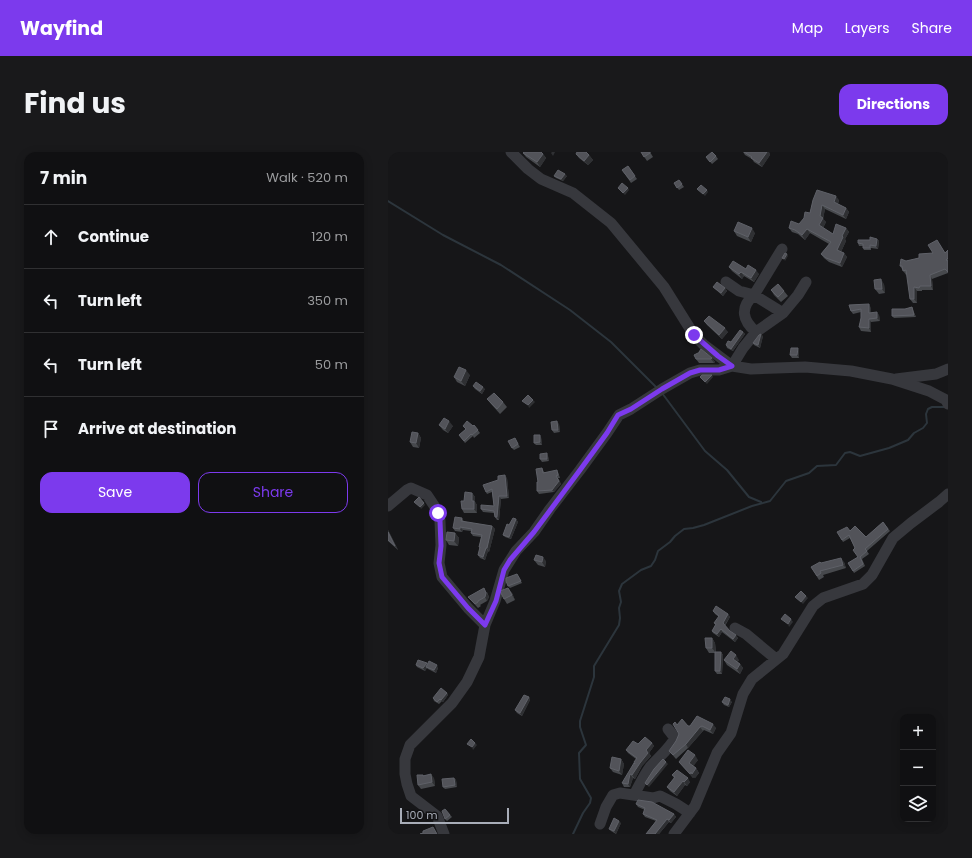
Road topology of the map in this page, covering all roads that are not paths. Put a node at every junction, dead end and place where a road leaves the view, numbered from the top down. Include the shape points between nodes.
1 (511, 152) edge
2 (782, 249) dead end
3 (726, 282) dead end
4 (806, 282) dead end
5 (754, 295) junction
6 (783, 313) junction
7 (756, 332) junction
8 (732, 366) junction
9 (948, 369) edge
10 (892, 379) junction
11 (948, 404) edge
12 (948, 494) edge
13 (388, 506) edge
14 (485, 625) junction
15 (735, 628) dead end
16 (776, 659) junction
17 (668, 729) dead end
18 (634, 795) junction
19 (690, 813) junction
20 (600, 824) dead end
21 (444, 834) edge
22 (674, 834) edge

1 - 8 street via 537,176 573,193 611,223 664,287 694,335
2 - 5 street
3 - 5 street via 739,291
4 - 6 street
5 - 6 street
5 - 7 street via 745,308 745,315 749,325
6 - 7 street
7 - 8 street
8 - 10 street via 751,369 806,367 851,371
8 - 14 street via 690,373 618,415 534,532 516,551 504,570 496,601
9 - 10 street via 936,374
10 - 11 street via 929,391 946,400
12 - 16 street via 894,538 872,575 863,584 823,598 814,606 783,654
13 - 14 street via 411,488 427,494 440,521 439,563 442,577
14 - 21 street via 479,657 467,682 452,703 410,745 405,759 406,779 411,796 437,816
15 - 16 street
16 - 19 street via 752,679 743,694 730,733 717,753
17 - 18 street via 675,738 672,745 649,769
18 - 19 street via 653,798 660,796
18 - 20 street via 613,795
19 - 22 street

